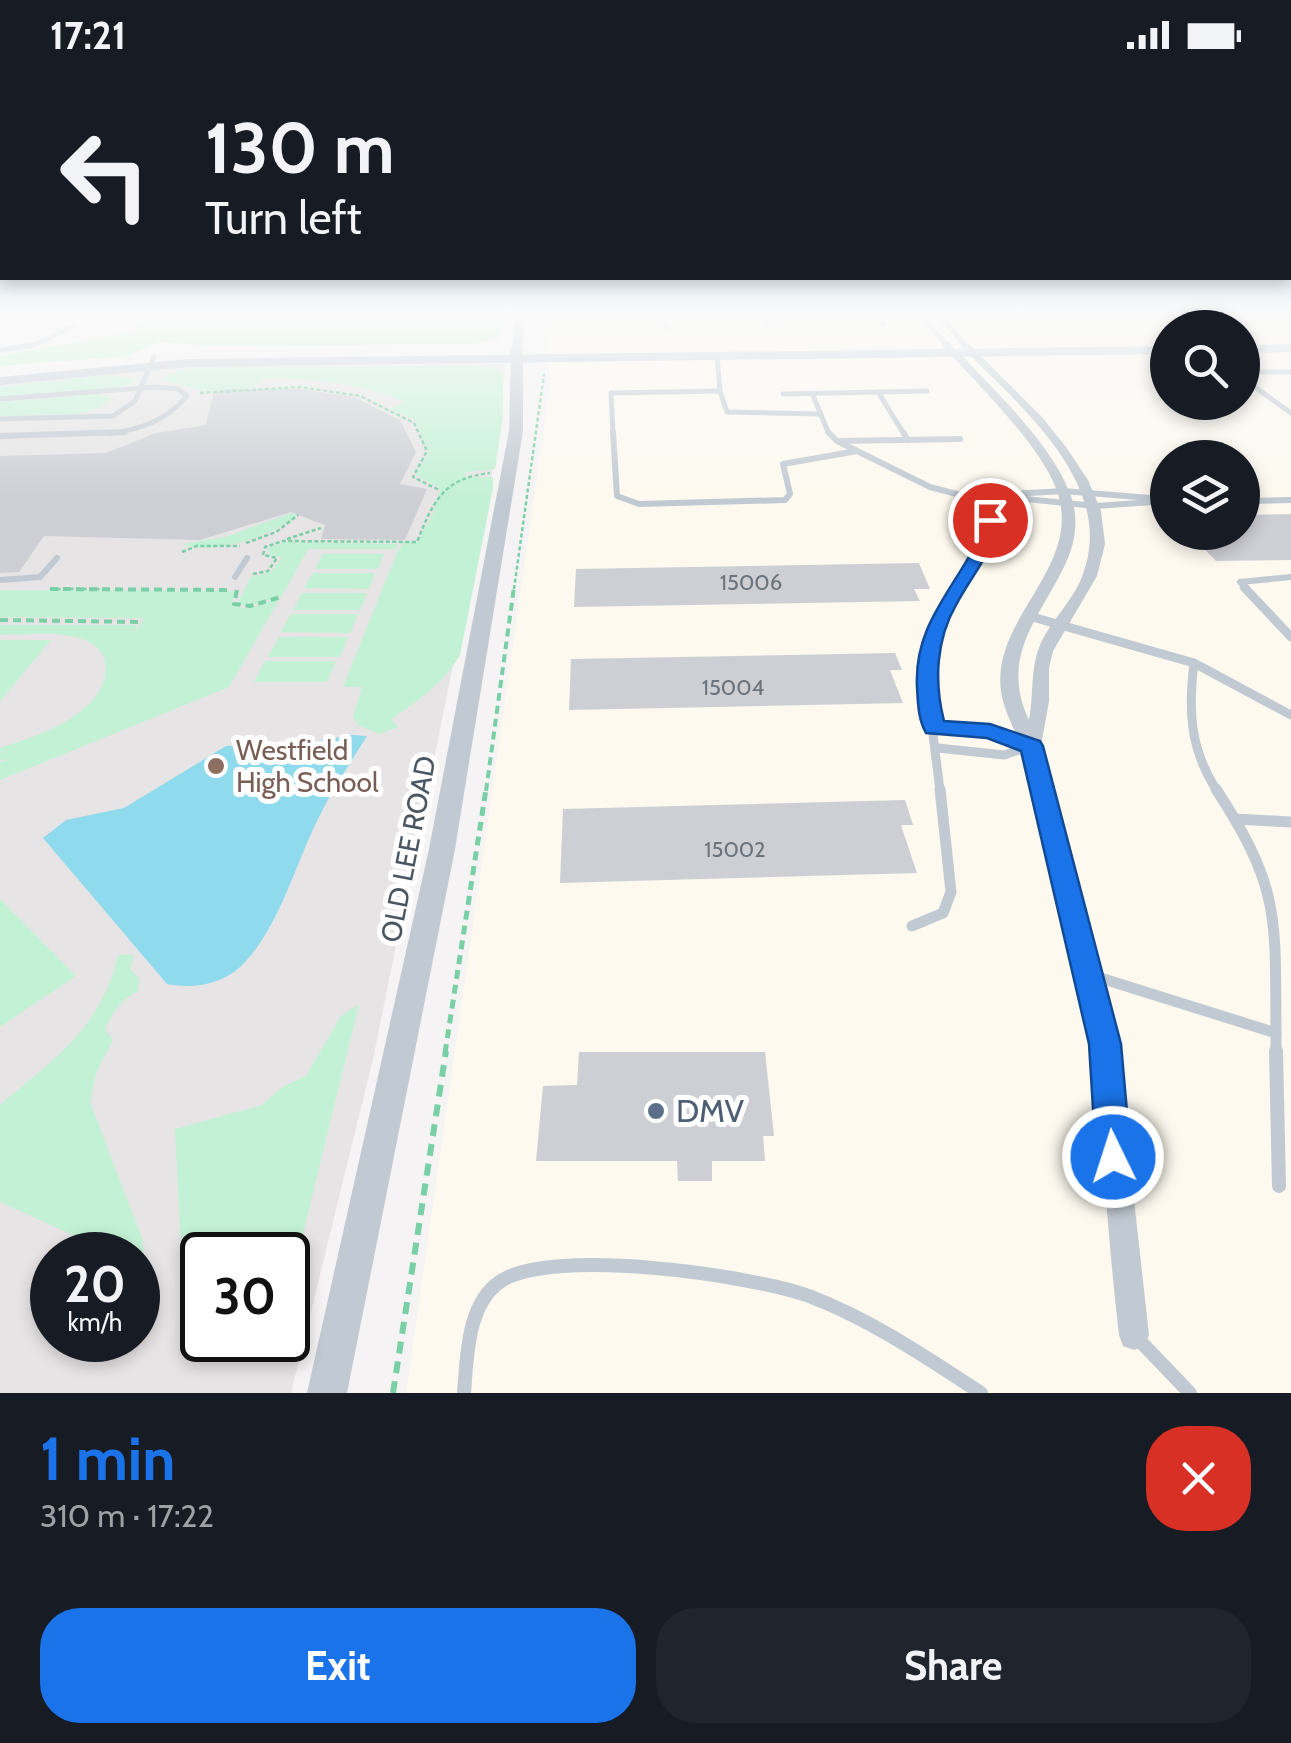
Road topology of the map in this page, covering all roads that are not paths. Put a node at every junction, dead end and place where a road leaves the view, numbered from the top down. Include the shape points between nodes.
1 (42, 375) edge
2 (147, 375) edge
3 (521, 375) edge
4 (719, 375) edge
5 (979, 375) edge
6 (986, 375) edge
7 (0, 380) edge
8 (142, 388) junction
9 (1260, 389) edge
10 (720, 391) junction
11 (878, 392) junction
12 (927, 392) dead end
13 (812, 393) junction
14 (783, 394) dead end
15 (0, 399) edge
16 (1291, 413) edge
17 (820, 414) junction
18 (0, 419) edge
19 (0, 436) edge
20 (960, 438) dead end
21 (908, 440) junction
22 (837, 441) junction
23 (857, 452) junction
24 (1064, 498) junction
25 (1093, 499) junction
26 (993, 500) junction
27 (1150, 500) edge
28 (1150, 500) edge
29 (1291, 500) edge
30 (1260, 501) edge
31 (57, 558) dead end
32 (247, 558) dead end
33 (235, 577) dead end
34 (1291, 577) edge
35 (0, 580) edge
36 (1029, 616) junction
37 (1058, 624) junction
38 (1291, 637) edge
39 (1194, 662) junction
40 (1291, 714) edge
41 (934, 728) junction
42 (1032, 746) junction
43 (938, 748) junction
44 (1234, 819) junction
45 (1291, 822) edge
46 (912, 926) dead end
47 (1090, 974) junction
48 (1276, 1033) junction
49 (1279, 1186) dead end
50 (1134, 1335) joint
51 (327, 1393) edge
52 (464, 1393) edge
53 (981, 1393) edge
54 (1190, 1393) edge

1 - 7 main road
2 - 8 lane
3 - 51 street, OLD LEE ROAD via 442,849
4 - 10 lane
5 - 24 street
6 - 25 street via 1066,454
8 - 15 lane
8 - 18 lane via 129,408 108,418
8 - 19 lane via 178,390 186,400 128,431
9 - 16 lane
10 - 17 lane via 727,412
10 - 23 lane via 612,393 622,501 785,500 790,494 783,464
11 - 12 lane
11 - 13 lane
11 - 21 lane
13 - 14 lane
13 - 17 lane
17 - 22 lane
20 - 21 lane
21 - 22 lane
22 - 23 lane
23 - 26 lane via 930,487
24 - 25 lane
24 - 25 lane
24 - 26 lane
24 - 26 lane
24 - 36 street via 1068,546
25 - 27 lane
25 - 28 lane
25 - 37 street via 1100,544 1090,576
26 - 41 lane via 986,543 944,607 932,640 927,689
29 - 30 lane
31 - 35 lane via 40,576
32 - 33 lane
34 - 38 lane via 1240,582
36 - 37 lane
36 - 42 street via 1009,690
37 - 39 lane
37 - 42 street via 1042,662
39 - 40 lane
39 - 44 lane via 1188,729
41 - 42 lane via 990,731
41 - 43 lane
42 - 43 lane via 1004,755
42 - 47 street
43 - 46 lane via 951,892 943,913
44 - 45 lane
44 - 48 lane via 1271,894
47 - 48 lane
47 - 50 street via 1105,1044
48 - 49 lane
50 - 54 lane
52 - 53 lane via 481,1302 502,1280 531,1266 629,1267 805,1294 900,1338

